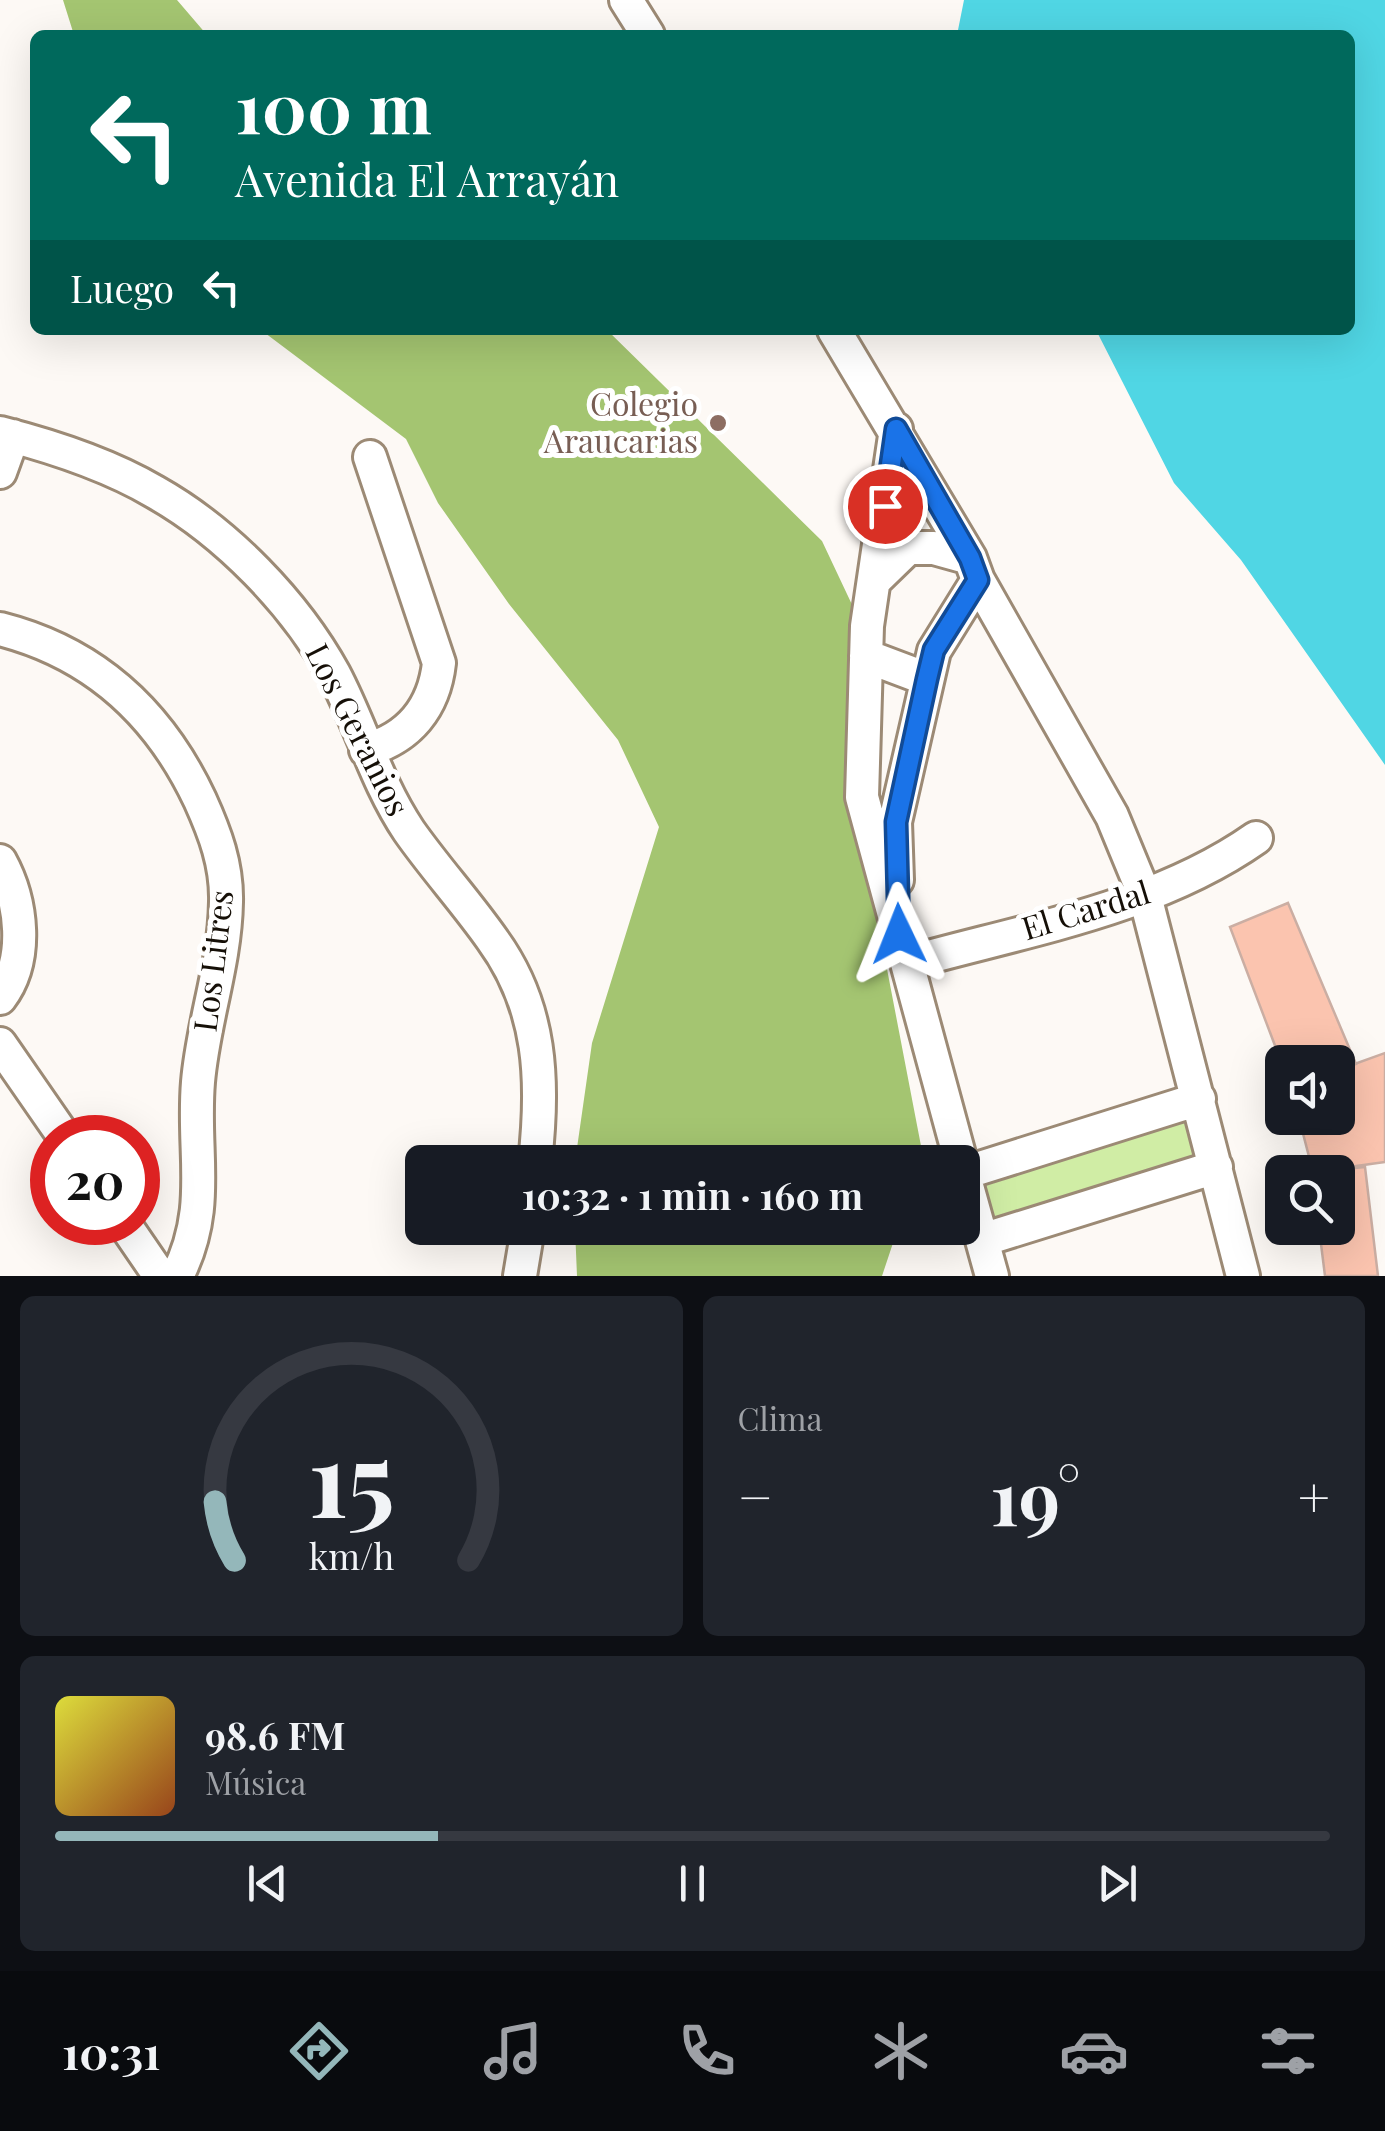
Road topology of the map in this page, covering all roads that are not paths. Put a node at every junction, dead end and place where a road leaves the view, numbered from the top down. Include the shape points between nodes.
1 (626, 0) edge
2 (645, 30) edge
3 (837, 335) edge
4 (896, 429) junction
5 (6, 434) edge
6 (370, 458) dead end
7 (0, 472) edge
8 (974, 569) junction
9 (874, 582) junction
10 (0, 628) edge
11 (866, 656) junction
12 (927, 679) junction
13 (366, 750) junction
14 (1256, 838) dead end
15 (0, 861) edge
16 (1146, 896) junction
17 (903, 949) junction
18 (0, 998) edge
19 (0, 1044) edge
20 (1199, 1099) junction
21 (48, 1115) edge
22 (537, 1145) edge
23 (956, 1145) edge
24 (980, 1163) edge
25 (1216, 1167) junction
26 (980, 1233) edge
27 (982, 1240) junction
28 (139, 1245) edge
29 (525, 1245) edge
30 (160, 1276) edge
31 (176, 1276) edge
32 (520, 1276) edge
33 (992, 1276) edge
34 (1244, 1276) edge

1 - 2 street
3 - 4 street
4 - 8 street
4 - 9 street
5 - 7 street
5 - 13 street, Los Geranios via 155,492 228,547 314,644
6 - 13 street via 439,663 434,691 419,717 396,738
8 - 9 street via 934,548 908,548
8 - 12 street
8 - 16 street via 1112,816
9 - 11 street
10 - 31 street, Los Litres via 77,658 126,694 168,741 216,835 226,902 196,1099 200,1203
11 - 12 street
11 - 17 street via 862,797
12 - 17 street via 896,822
13 - 22 street, Los Geranios via 408,829 516,979 541,1068
14 - 16 street, El Cardal via 1222,862
15 - 18 street via 20,943
16 - 17 street, El Cardal
16 - 20 street
17 - 23 street
19 - 21 street
20 - 24 street
20 - 25 street
25 - 27 street
25 - 34 street
26 - 27 street
27 - 33 street
28 - 30 street
29 - 32 street

